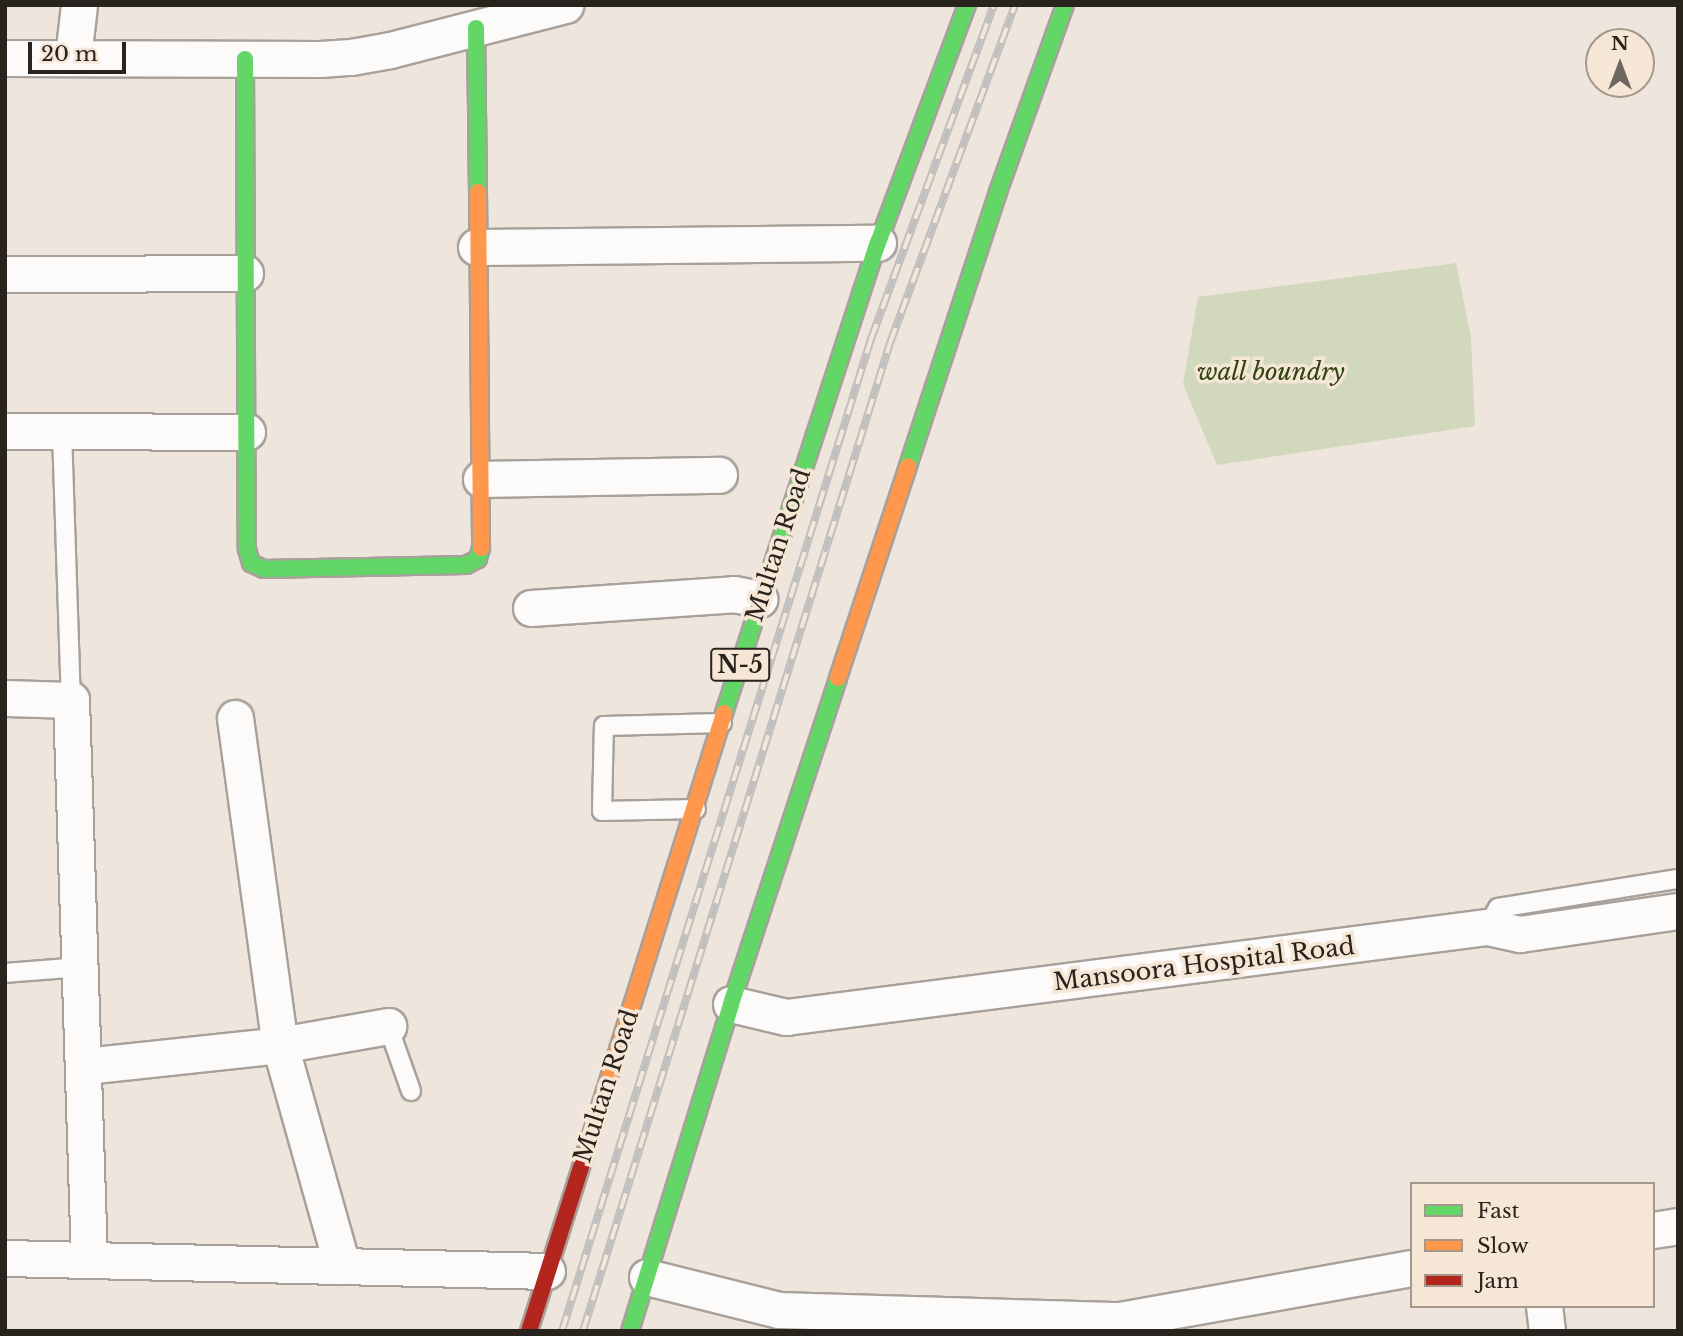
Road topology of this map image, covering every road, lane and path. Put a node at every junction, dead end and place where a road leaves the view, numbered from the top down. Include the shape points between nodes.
1 (79, 5) edge
2 (565, 5) edge
3 (967, 5) edge
4 (1065, 5) edge
5 (476, 27) junction
6 (73, 57) junction
7 (5, 58) edge
8 (244, 59) junction
9 (877, 243) junction
10 (476, 247) junction
11 (245, 273) junction
12 (5, 274) edge
13 (5, 432) edge
14 (62, 432) junction
15 (247, 432) junction
16 (719, 475) dead end
17 (481, 479) junction
18 (760, 599) junction
19 (531, 608) dead end
20 (5, 698) edge
21 (71, 700) junction
22 (235, 718) dead end
23 (722, 723) junction
24 (696, 809) junction
25 (1678, 879) edge
26 (1678, 911) edge
27 (1488, 927) junction
28 (82, 967) junction
29 (5, 973) edge
30 (731, 1004) junction
31 (388, 1026) joint
32 (280, 1045) junction
33 (85, 1066) junction
34 (411, 1091) dead end
35 (1678, 1226) edge
36 (1655, 1230) edge
37 (5, 1258) edge
38 (89, 1259) junction
39 (342, 1265) junction
40 (1410, 1268) edge
41 (547, 1270) junction
42 (647, 1277) junction
43 (1544, 1308) edge
44 (529, 1331) edge
45 (630, 1331) edge
46 (1547, 1331) edge

1 - 6 street
2 - 5 street
3 - 9 main road, Multan Road / N-5
4 - 30 main road
5 - 8 street via 351,57
5 - 10 main road
6 - 7 street
6 - 8 street
8 - 11 main road
9 - 10 street
9 - 18 main road, Multan Road / N-5
10 - 17 main road
11 - 12 street
11 - 15 main road
13 - 14 street
14 - 15 street
14 - 21 lane
15 - 17 main road via 247,548 251,563 264,569 466,565 478,559 482,545
16 - 17 street
18 - 19 street via 734,594
18 - 23 main road, Multan Road / N-5
20 - 21 street
21 - 28 street
22 - 32 street
23 - 24 main road, Multan Road / N-5
23 - 24 lane via 604,726 602,811
24 - 41 main road, Multan Road / N-5
25 - 27 lane via 1498,908
26 - 27 street, Mansoora Hospital Road via 1520,934
27 - 30 street, Mansoora Hospital Road via 786,1017
28 - 29 lane
28 - 33 street
30 - 42 main road
31 - 32 street
31 - 34 lane
32 - 33 street
32 - 39 street
33 - 38 street
35 - 36 street
37 - 38 street
38 - 39 street
39 - 41 street
40 - 42 street via 1120,1320 779,1310
41 - 44 main road, Multan Road / N-5
42 - 45 main road
43 - 46 street

